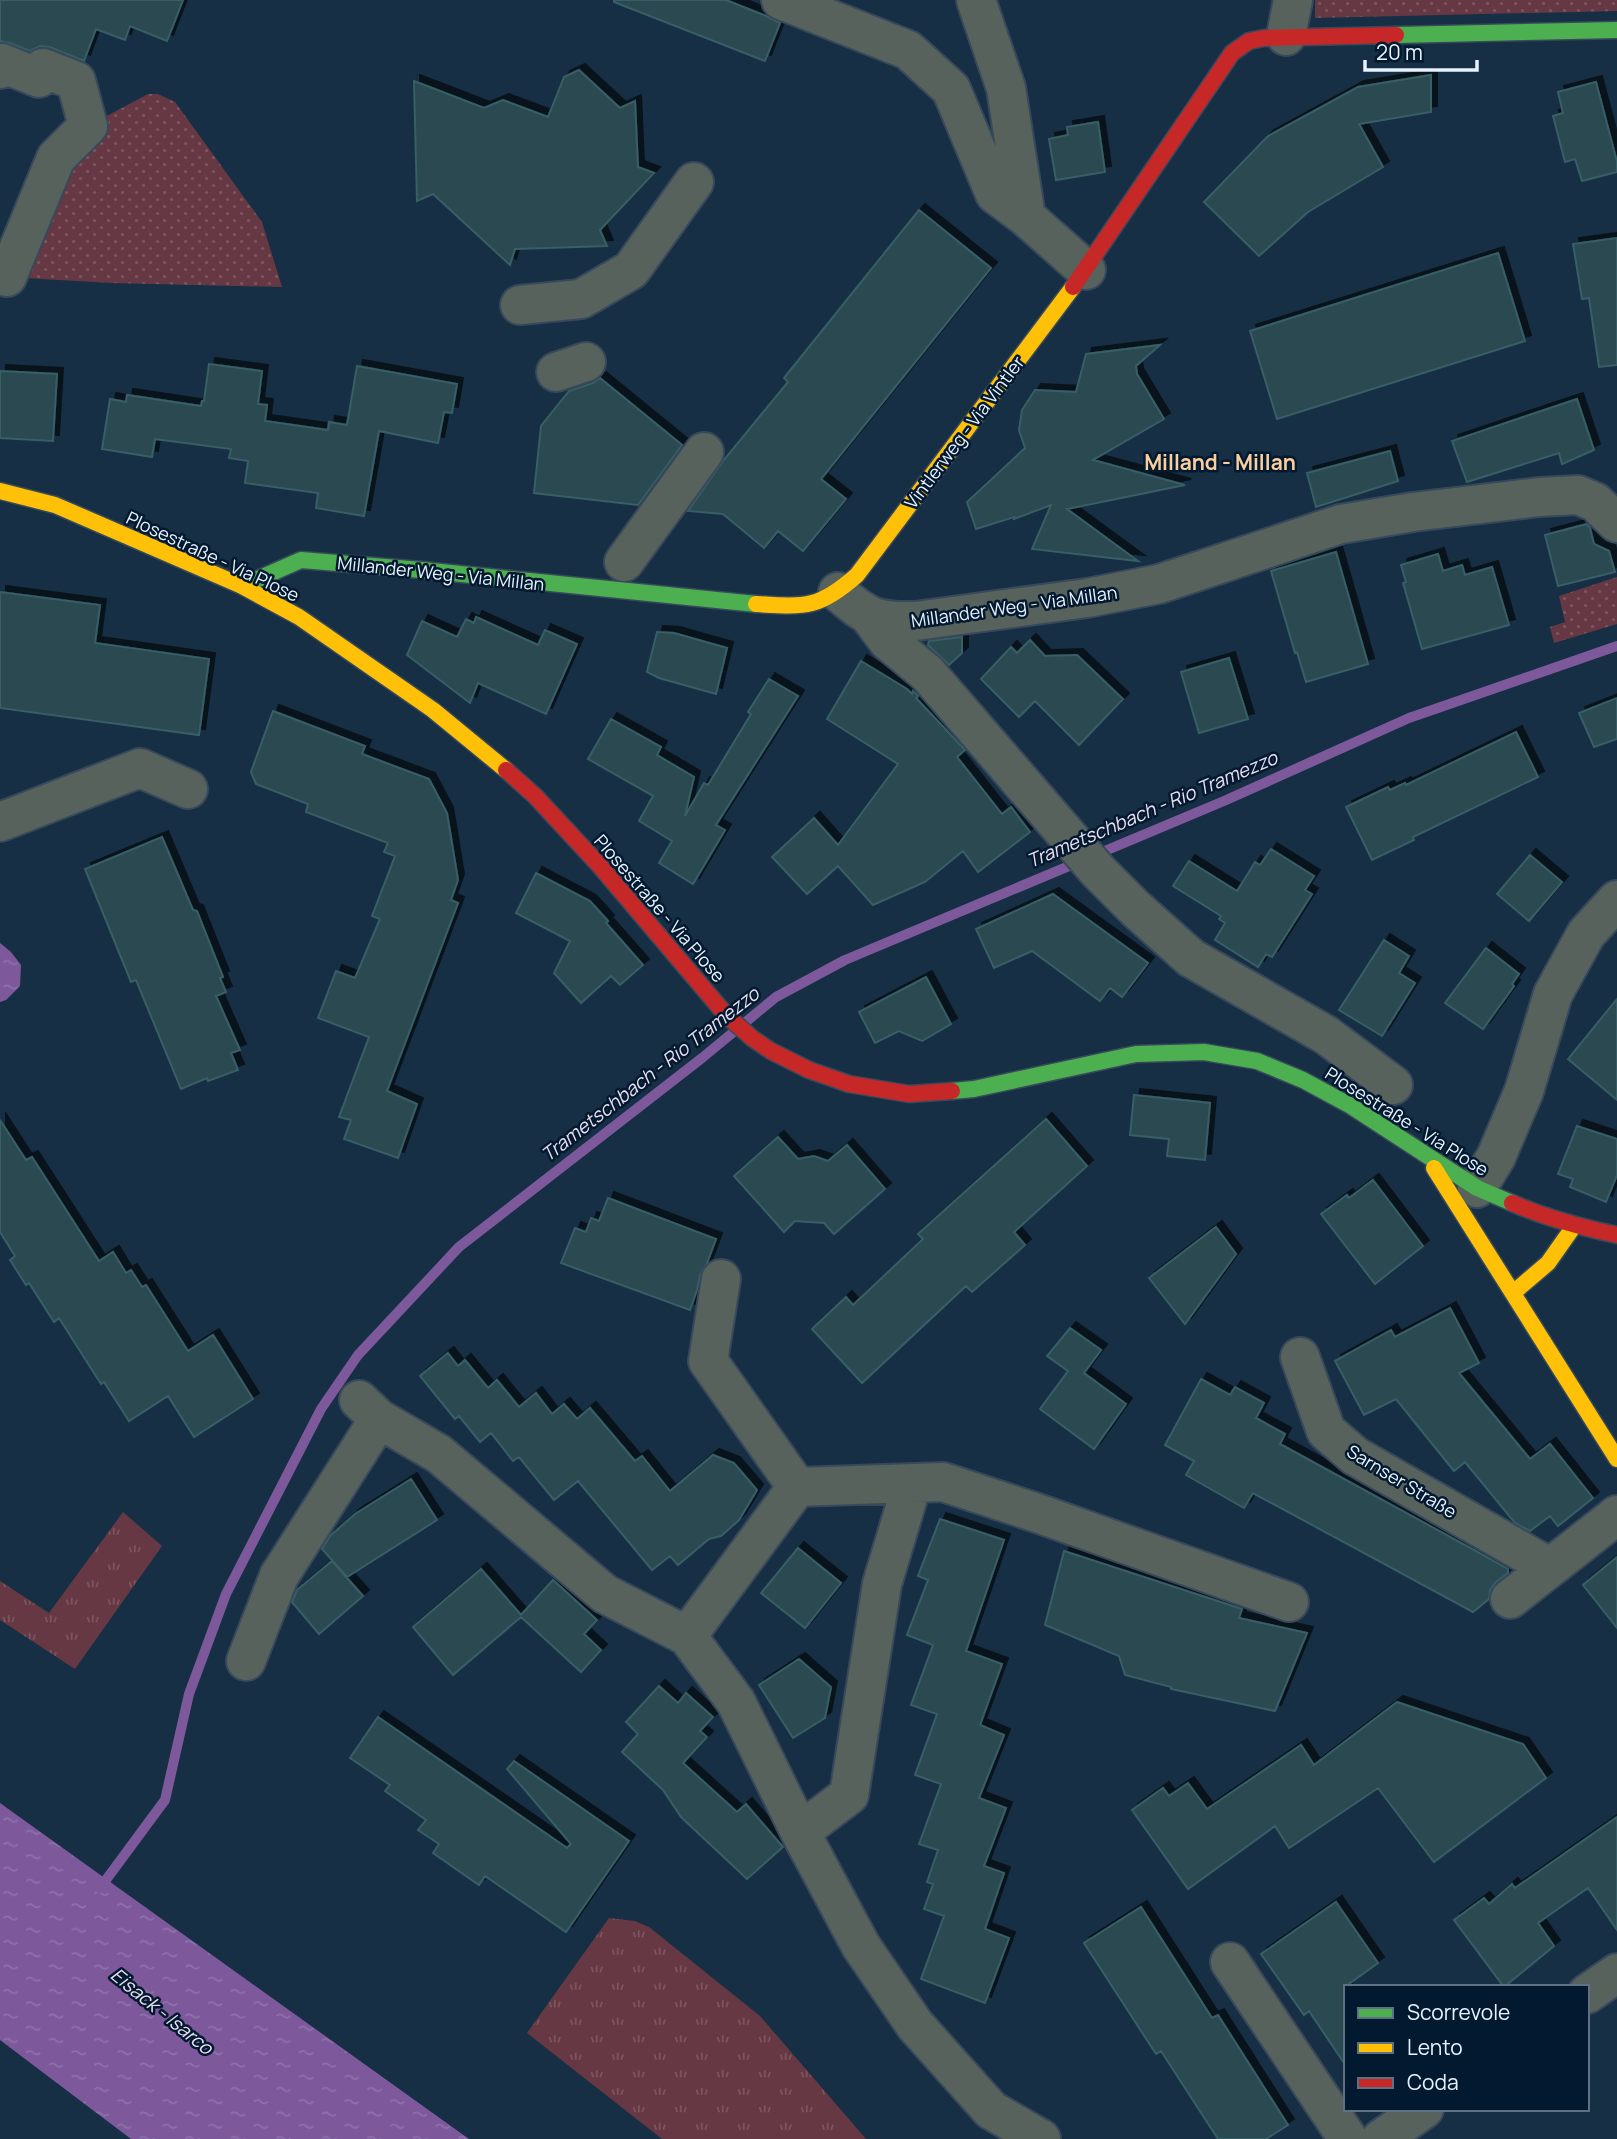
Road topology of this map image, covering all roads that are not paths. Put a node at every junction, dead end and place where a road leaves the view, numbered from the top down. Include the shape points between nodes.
1 (781, 0) edge
2 (976, 0) edge
3 (1290, 18) edge
4 (1617, 30) edge
5 (0, 69) edge
6 (37, 137) dead end
7 (694, 182) dead end
8 (1026, 217) junction
9 (0, 230) edge
10 (1086, 270) junction
11 (0, 275) edge
12 (520, 305) dead end
13 (704, 452) dead end
14 (0, 491) edge
15 (1617, 523) edge
16 (624, 562) dead end
17 (242, 586) junction
18 (838, 592) junction
19 (870, 617) junction
20 (188, 789) dead end
21 (0, 822) edge
22 (1617, 900) edge
23 (1393, 1085) dead end
24 (1427, 1157) junction
25 (1477, 1188) junction
26 (1574, 1226) junction
27 (1617, 1235) edge
28 (721, 1279) dead end
29 (1513, 1293) junction
30 (1300, 1357) dead end
31 (1617, 1459) edge
32 (912, 1485) junction
33 (797, 1488) junction
34 (1617, 1516) edge
35 (1549, 1567) junction
36 (1510, 1599) dead end
37 (1289, 1602) dead end
38 (687, 1636) junction
39 (246, 1661) dead end
40 (800, 1832) junction
41 (1230, 1962) dead end
42 (1617, 1973) edge
43 (1589, 1993) edge
44 (1421, 2111) edge
45 (1041, 2139) edge
46 (1348, 2139) edge
47 (1381, 2139) edge

1 - 8 street via 908,50 951,89 995,194
2 - 8 street via 1006,88
3 - 4 street, Vintlerweg - Via Vintler via 1369,37
3 - 10 street, Vintlerweg - Via Vintler via 1249,41 1223,65
5 - 11 street via 2,63 39,78 43,68 76,81 88,126 56,158 7,277
6 - 9 street
7 - 12 street via 631,271 581,299
8 - 10 street
10 - 18 street, Vintlerweg - Via Vintler via 857,575
13 - 16 street
14 - 17 street, Plosestraße - Via Plose via 55,505
15 - 19 street, Millander Weg - Via Millan via 1595,502 1578,495 1413,512 1341,524 1159,584 1124,591 916,621
17 - 18 street, Millander Weg - Via Millan via 301,559 739,603 794,606 822,601
17 - 24 street, Plosestraße - Via Plose via 299,617 485,752 535,796 599,865 726,1015 772,1051 819,1074 909,1094 974,1089 1136,1054 1204,1052 1257,1061 1303,1080
18 - 19 street
19 - 23 street via 888,641 927,673 1068,839 1135,908 1191,958 1326,1035
20 - 21 street via 140,768
22 - 25 street via 1586,934 1553,994 1524,1091 1496,1157
24 - 25 street, Plosestraße - Via Plose
24 - 29 street
25 - 26 street, Plosestraße - Via Plose
26 - 27 street, Plosestraße - Via Plose
26 - 29 street via 1562,1249
28 - 33 street via 708,1361
29 - 31 street
30 - 35 street, Sarnser Straße via 1326,1432 1355,1457
32 - 33 street
32 - 37 street via 943,1482
32 - 40 street via 882,1584 849,1795
33 - 38 street
34 - 35 street
35 - 36 street
38 - 39 street via 605,1594 439,1454 369,1409 279,1576
38 - 40 street via 736,1702
40 - 45 street via 861,1946 915,2025 991,2110
41 - 46 street
42 - 43 street
44 - 47 street

